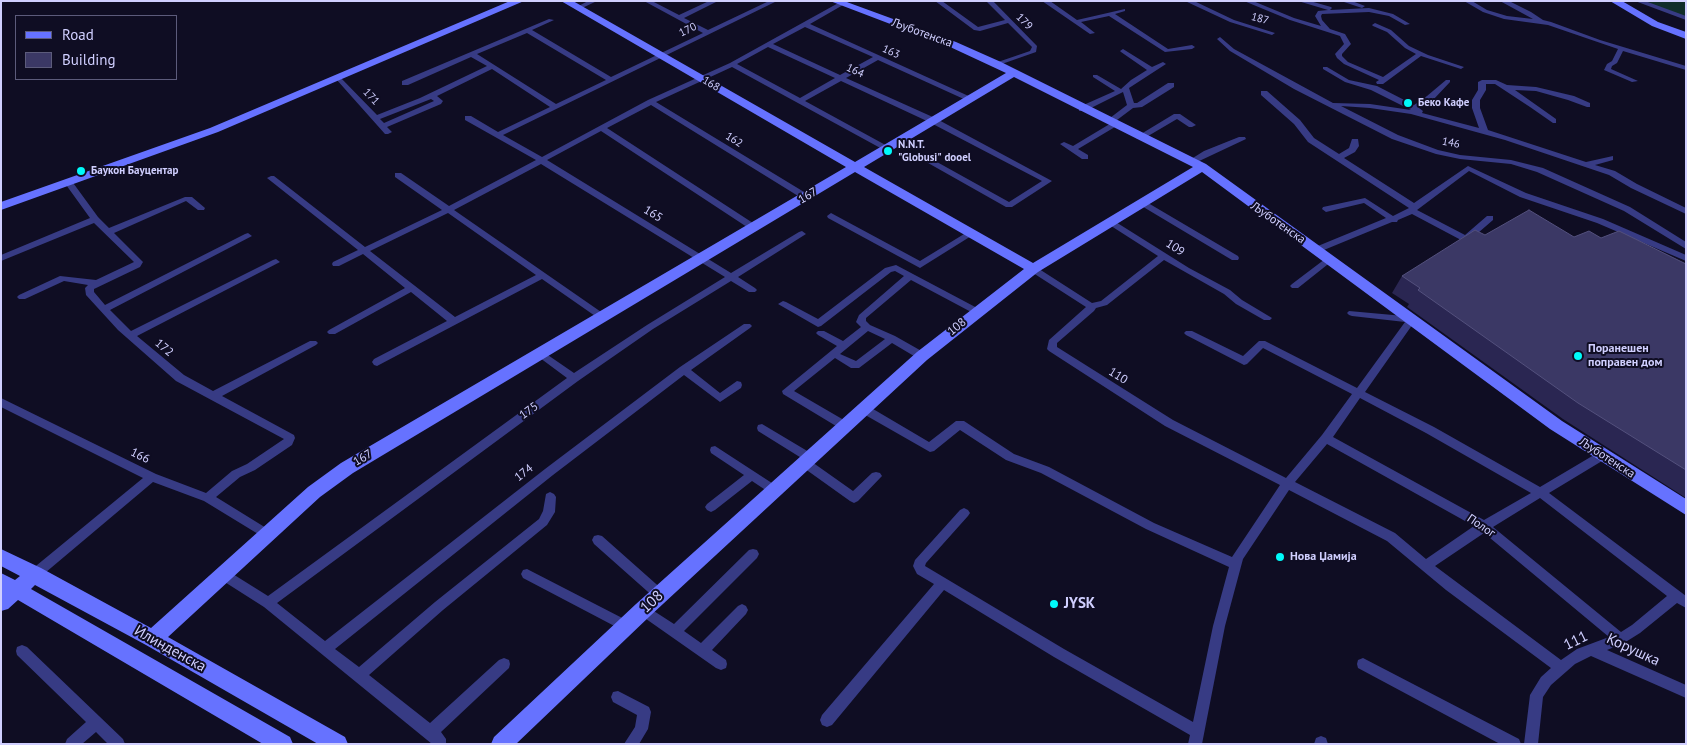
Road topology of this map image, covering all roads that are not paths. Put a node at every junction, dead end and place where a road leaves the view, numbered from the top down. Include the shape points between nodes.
1 (519, 1) edge
2 (566, 1) edge
3 (594, 1) edge
4 (715, 1) edge
5 (938, 1) edge
6 (989, 1) edge
7 (1045, 1) edge
8 (1188, 1) edge
9 (1246, 1) edge
10 (1301, 1) edge
11 (1344, 1) edge
12 (1467, 1) edge
13 (1503, 1) edge
14 (1615, 1) edge
15 (1638, 1) edge
16 (649, 2) edge
17 (768, 2) edge
18 (841, 2) edge
19 (578, 8) junction
20 (1123, 10) dead end
21 (1336, 10) junction
22 (1369, 10) junction
23 (1109, 13) junction
24 (678, 18) junction
25 (1686, 18) edge
26 (551, 20) dead end
27 (1009, 21) junction
28 (1075, 22) junction
29 (1541, 22) junction
30 (805, 24) junction
31 (1407, 24) dead end
32 (1376, 25) dead end
33 (1327, 29) junction
34 (527, 30) junction
35 (708, 33) junction
36 (1092, 33) dead end
37 (1272, 33) dead end
38 (1686, 36) edge
39 (1220, 40) dead end
40 (767, 44) junction
41 (1192, 46) dead end
42 (1621, 49) junction
43 (1123, 50) dead end
44 (1420, 53) junction
45 (472, 54) junction
46 (661, 56) junction
47 (878, 57) junction
48 (732, 64) junction
49 (997, 64) junction
50 (1163, 64) dead end
51 (493, 66) junction
52 (1461, 67) dead end
53 (1324, 68) dead end
54 (1686, 68) edge
55 (1152, 70) junction
56 (1013, 73) junction
57 (1095, 76) dead end
58 (841, 77) junction
59 (338, 78) junction
60 (702, 79) junction
61 (1383, 79) junction
62 (611, 80) junction
63 (1448, 81) dead end
64 (1634, 81) dead end
65 (405, 83) dead end
66 (1171, 85) dead end
67 (1506, 87) junction
68 (1374, 88) junction
69 (1264, 93) dead end
70 (432, 96) junction
71 (969, 98) junction
72 (799, 101) junction
73 (651, 102) junction
74 (1332, 104) junction
75 (1587, 105) dead end
76 (1131, 106) junction
77 (556, 107) junction
78 (1415, 108) junction
79 (1082, 109) junction
80 (1426, 116) junction
81 (376, 118) junction
82 (468, 118) dead end
83 (932, 120) junction
84 (1553, 121) dead end
85 (1113, 123) junction
86 (1192, 125) dead end
87 (603, 129) junction
88 (1485, 132) junction
89 (498, 135) junction
90 (1140, 137) junction
91 (1242, 139) dead end
92 (1355, 141) dead end
93 (1064, 144) dead end
94 (887, 148) junction
95 (1074, 149) junction
96 (1085, 157) dead end
97 (925, 158) dead end
98 (1338, 158) junction
99 (1610, 158) dead end
100 (541, 160) junction
101 (1585, 163) junction
102 (1197, 164) junction
103 (856, 167) junction
104 (398, 175) dead end
105 (271, 178) dead end
106 (68, 182) junction
107 (806, 197) junction
108 (1143, 203) junction
109 (1, 206) edge
110 (201, 208) dead end
111 (1326, 209) dead end
112 (1413, 209) junction
113 (446, 210) junction
114 (1686, 211) edge
115 (831, 216) dead end
116 (1490, 218) dead end
117 (95, 219) junction
118 (1394, 220) junction
119 (1111, 222) junction
120 (753, 227) junction
121 (108, 232) junction
122 (972, 233) junction
123 (802, 234) dead end
124 (248, 236) dead end
125 (1686, 246) edge
126 (1316, 250) junction
127 (364, 251) junction
128 (1164, 256) junction
129 (1, 258) edge
130 (701, 258) junction
131 (1235, 258) dead end
132 (1686, 258) edge
133 (1329, 260) junction
134 (276, 262) dead end
135 (336, 264) dead end
136 (1033, 269) junction
137 (541, 276) junction
138 (910, 276) junction
139 (732, 278) junction
140 (98, 283) junction
141 (1295, 286) dead end
142 (412, 288) junction
143 (752, 290) dead end
144 (22, 297) dead end
145 (783, 304) dead end
146 (1091, 306) junction
147 (104, 310) junction
148 (976, 311) junction
149 (1352, 313) dead end
150 (601, 316) junction
151 (1267, 318) dead end
152 (1412, 319) junction
153 (455, 322) junction
154 (747, 326) dead end
155 (867, 327) junction
156 (332, 332) dead end
157 (821, 333) dead end
158 (1189, 333) dead end
159 (130, 336) junction
160 (892, 338) junction
161 (313, 343) dead end
162 (843, 346) junction
163 (539, 353) junction
164 (922, 356) junction
165 (839, 357) dead end
166 (377, 362) dead end
167 (684, 370) junction
168 (574, 378) junction
169 (737, 385) dead end
170 (1360, 392) junction
171 (213, 396) junction
172 (1, 402) edge
173 (864, 409) junction
174 (845, 426) junction
175 (762, 428) dead end
176 (1326, 438) junction
177 (715, 450) dead end
178 (1603, 456) junction
179 (807, 460) junction
180 (752, 475) junction
181 (876, 476) dead end
182 (152, 477) junction
183 (1287, 484) junction
184 (774, 490) junction
185 (1541, 493) junction
186 (208, 498) junction
187 (550, 498) dead end
188 (711, 507) dead end
189 (1686, 508) edge
190 (964, 513) dead end
191 (1484, 526) junction
192 (267, 534) junction
193 (598, 540) dead end
194 (753, 554) dead end
195 (1, 556) edge
196 (1236, 564) junction
197 (1427, 565) junction
198 (35, 574) junction
199 (527, 574) dead end
200 (224, 575) junction
201 (942, 584) junction
202 (10, 586) edge
203 (660, 595) junction
204 (1681, 600) edge
205 (268, 603) junction
206 (1, 604) edge
207 (643, 610) junction
208 (742, 610) dead end
209 (626, 626) junction
210 (674, 632) junction
211 (153, 639) junction
212 (1620, 639) junction
213 (324, 649) junction
214 (1593, 650) junction
215 (22, 651) dead end
216 (702, 651) junction
217 (504, 664) dead end
218 (722, 664) dead end
219 (1364, 664) dead end
220 (1561, 668) junction
221 (359, 676) junction
222 (1686, 692) edge
223 (618, 697) dead end
224 (827, 720) dead end
225 (95, 723) junction
226 (431, 732) junction
227 (1196, 738) edge
228 (72, 744) edge
229 (118, 744) edge
230 (283, 744) edge
231 (338, 744) edge
232 (439, 744) edge
233 (501, 744) edge
234 (631, 744) edge
235 (1514, 744) edge
236 (1530, 744) edge

1 - 59 street
2 - 19 street, 168
3 - 19 street
4 - 24 street
5 - 27 street via 976,28
6 - 27 street, 179
7 - 28 street
8 - 37 street, 187 via 1232,21
9 - 33 street
10 - 21 street
11 - 22 street
12 - 29 street via 1506,18
13 - 29 street
14 - 38 street via 1655,24
15 - 25 street
16 - 24 street
17 - 35 street, 170
18 - 30 street
18 - 49 street, Љуботенска
19 - 46 street, 168
20 - 23 street
21 - 22 street
21 - 33 street via 1318,13 1319,20
22 - 31 street via 1391,15
23 - 28 street
23 - 41 street via 1167,51
24 - 35 street
26 - 34 street
27 - 49 street, 179 via 1036,49
28 - 36 street
29 - 42 street
30 - 40 street
30 - 47 street, 163
32 - 44 street
33 - 61 street via 1347,39 1348,44 1338,54 1339,57
34 - 45 street
34 - 62 street
35 - 46 street, 170
39 - 74 street, 146 via 1232,50
40 - 48 street
40 - 58 street, 164
42 - 54 street
42 - 64 street via 1607,70
43 - 55 street
44 - 52 street
44 - 61 street
45 - 51 street
45 - 65 street
46 - 60 street, 168
46 - 62 street, 170
47 - 58 street
47 - 71 street, 163
48 - 60 street
48 - 72 street
49 - 56 street, Љуботенска
50 - 55 street
51 - 70 street
51 - 77 street
53 - 68 street via 1347,80
55 - 76 street via 1132,81 1125,89
56 - 71 street, 167
56 - 79 street, Љуботенска
57 - 79 street via 1120,92
58 - 72 street
58 - 83 street, 164
59 - 81 street, 171
59 - 106 street via 214,130
60 - 73 street
60 - 103 street, 168
61 - 68 street
62 - 77 street, 170
63 - 78 street
66 - 76 street via 1139,105
67 - 75 street via 1536,88
67 - 84 street
67 - 88 street via 1496,82 1482,82 1476,108
68 - 78 street
69 - 98 street via 1297,122 1305,135
70 - 81 street
70 - 81 street, 171 via 439,101 386,129
71 - 83 street, 167
72 - 94 street
73 - 87 street
73 - 107 street, 162
74 - 80 street via 1370,106
74 - 125 street, 146 via 1414,145 1540,170 1626,209
76 - 85 street
77 - 89 street, 170
78 - 80 street
79 - 85 street, Љуботенска
80 - 88 street
82 - 89 street, 165
83 - 94 street, 167
83 - 97 street, 164 via 1048,181 1009,205
85 - 90 street, Љуботенска
85 - 95 street
86 - 90 street via 1177,116
87 - 100 street
87 - 120 street
88 - 101 street
89 - 100 street, 165
90 - 102 street, Љуботенска
91 - 102 street via 1206,153
92 - 98 street via 1352,150
93 - 95 street
94 - 103 street, 167
95 - 96 street
98 - 112 street
99 - 101 street
100 - 113 street
100 - 130 street, 165
101 - 114 street
102 - 108 street, 108
102 - 126 street, Љуботенска
103 - 107 street, 167
103 - 122 street
104 - 113 street
105 - 127 street
106 - 109 street
106 - 117 street
107 - 120 street, 167
108 - 119 street, 108
108 - 131 street
110 - 121 street via 186,199
111 - 118 street via 1365,200
112 - 116 street via 1464,238
112 - 118 street
112 - 132 street via 1468,168 1523,195 1600,221
113 - 127 street
113 - 137 street
115 - 122 street via 920,265
117 - 121 street
117 - 129 street
118 - 126 street
119 - 128 street, 109
119 - 136 street, 108
120 - 130 street, 167
121 - 140 street via 139,262
122 - 136 street
123 - 139 street, 175
124 - 147 street
126 - 133 street, Љуботенска
127 - 135 street
127 - 142 street
128 - 146 street via 1104,303
128 - 151 street, 109
130 - 139 street, 165
130 - 150 street, 167
133 - 141 street
133 - 152 street, Љуботенска
134 - 159 street
136 - 146 street
136 - 148 street, 108
137 - 150 street
137 - 153 street
138 - 145 street via 896,268 888,270 818,324
138 - 148 street
138 - 155 street via 862,317 861,322
139 - 143 street, 165
139 - 168 street, 175
140 - 144 street via 63,278
140 - 147 street, 172 via 90,288 89,293
142 - 153 street
142 - 156 street
146 - 183 street, 110 via 1052,342 1052,349 1169,423
147 - 159 street, 172
148 - 164 street, 108
149 - 152 street
150 - 163 street, 167
152 - 170 street
152 - 178 street, Љуботенска
153 - 166 street
154 - 167 street, 174
155 - 160 street
155 - 162 street
157 - 162 street
158 - 170 street via 1244,361 1262,343
159 - 171 street, 172 via 180,378
160 - 164 street
160 - 165 street via 859,364
161 - 171 street
162 - 174 street via 787,391
163 - 168 street
163 - 192 street, 167 via 347,468
164 - 173 street, 108
167 - 169 street via 720,398
167 - 213 street, 174 via 548,472
168 - 205 street, 175
170 - 176 street
170 - 185 street
171 - 186 street, 172 via 290,438 236,474
172 - 182 street, 166
173 - 174 street, 108
173 - 196 street via 930,448 960,424 1010,457 1045,470 1150,526
174 - 179 street, 108
175 - 179 street
176 - 183 street
176 - 191 street, Полог
177 - 180 street
178 - 185 street
178 - 189 street, Љуботенска
179 - 181 street via 854,498
179 - 184 street, 108
180 - 184 street
180 - 188 street
182 - 186 street, 166
182 - 198 street
183 - 196 street
183 - 197 street via 1391,537
184 - 203 street, 108
185 - 191 street
185 - 204 street
186 - 192 street, 166
187 - 221 street via 549,512 543,522
190 - 201 street via 919,566
191 - 197 street
191 - 212 street, Полог
192 - 200 street, 167
193 - 203 street
194 - 210 street
195 - 198 street, Илинденска
196 - 227 street via 1218,626
197 - 220 street via 1472,603
198 - 202 street
198 - 211 street, Илинденска
199 - 209 street
200 - 205 street
200 - 211 street, 167
201 - 224 street
201 - 227 street
202 - 206 street
202 - 230 street, Илинденска
203 - 207 street, 108
204 - 212 street, 111
205 - 213 street
207 - 209 street, 108
207 - 210 street
208 - 216 street
209 - 233 street, 108
210 - 216 street
211 - 231 street, Илинденска
212 - 214 street, 111
213 - 221 street
214 - 220 street, 111 via 1576,656
214 - 222 street, Корушка
215 - 225 street
216 - 218 street
217 - 226 street
219 - 235 street
220 - 236 street, 111 via 1537,694
221 - 226 street
223 - 234 street via 644,712 640,729
225 - 228 street
225 - 229 street
226 - 232 street via 439,739

